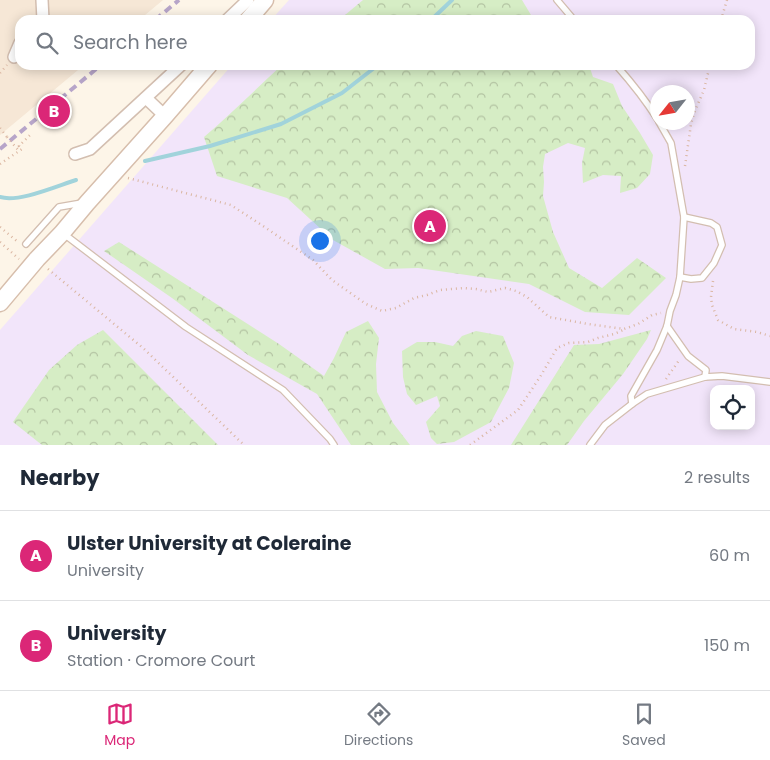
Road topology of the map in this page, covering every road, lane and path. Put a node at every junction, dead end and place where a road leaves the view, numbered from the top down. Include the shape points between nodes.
1 (42, 0) edge
2 (248, 0) edge
3 (265, 0) edge
4 (557, 0) edge
5 (727, 0) edge
6 (43, 15) edge
7 (233, 15) edge
8 (252, 15) edge
9 (570, 15) edge
10 (722, 15) edge
11 (176, 70) edge
12 (205, 70) edge
13 (621, 70) edge
14 (146, 98) junction
15 (650, 108) edge
16 (165, 116) junction
17 (0, 128) edge
18 (663, 130) edge
19 (32, 133) dead end
20 (19, 151) junction
21 (75, 154) dead end
22 (0, 164) edge
23 (108, 179) junction
24 (86, 203) junction
25 (684, 218) junction
26 (62, 233) junction
27 (0, 242) edge
28 (26, 244) dead end
29 (33, 264) junction
30 (680, 277) junction
31 (708, 290) dead end
32 (711, 297) dead end
33 (0, 303) edge
34 (670, 311) junction
35 (667, 326) junction
36 (624, 329) junction
37 (685, 352) junction
38 (705, 377) junction
39 (770, 382) edge
40 (667, 389) junction
41 (632, 404) junction
42 (244, 445) edge
43 (334, 445) edge
44 (470, 445) edge
45 (590, 445) edge

1 - 6 street
2 - 7 street
3 - 8 main road
4 - 9 lane
5 - 10 path
11 - 14 street
12 - 16 main road
13 - 15 lane
14 - 16 street
14 - 21 street via 90,148
16 - 23 main road
17 - 20 path, bridge
18 - 25 lane via 671,143
19 - 20 path via 19,146 22,149
20 - 22 path
23 - 24 main road
23 - 36 path via 231,205 313,260 332,280 366,304 382,311 440,290 488,292 505,288 527,297 549,316
24 - 26 main road
24 - 28 lane via 59,207
25 - 30 lane
25 - 30 lane via 717,227 722,245 702,278
26 - 29 main road
26 - 43 lane via 186,327 283,390
27 - 29 path
29 - 33 main road
29 - 42 path via 142,348
30 - 34 lane
31 - 32 path
34 - 35 lane
34 - 36 path via 652,315
35 - 37 lane
35 - 41 lane via 631,396
36 - 44 path via 588,342 557,348 518,410
37 - 38 lane via 706,370
37 - 40 path via 665,382
38 - 39 lane
38 - 40 lane
40 - 41 lane via 647,394
41 - 45 lane via 605,425

